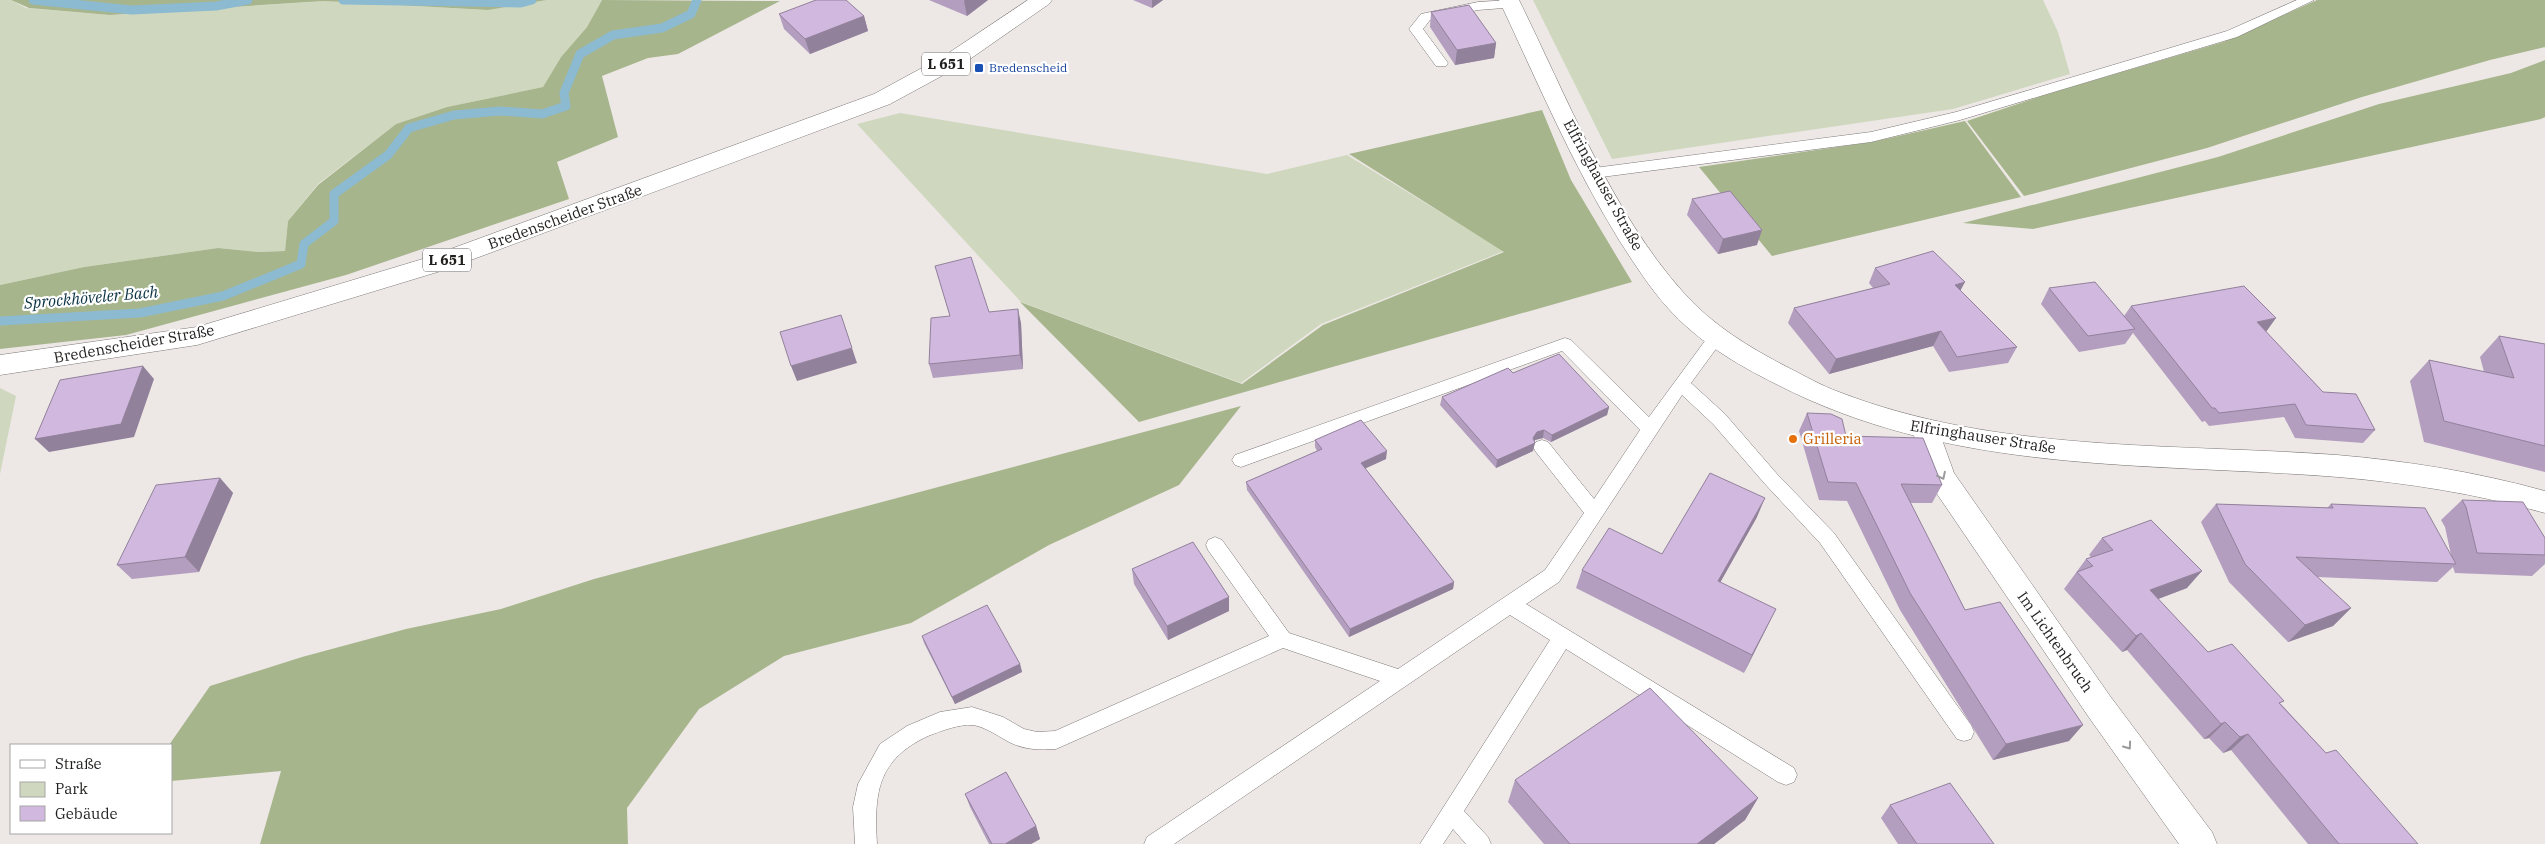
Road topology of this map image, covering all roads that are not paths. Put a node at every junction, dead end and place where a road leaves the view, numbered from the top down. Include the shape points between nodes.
1 (1042, 0) edge
2 (2308, 0) edge
3 (1510, 2) edge
4 (1441, 63) dead end
5 (1594, 173) junction
6 (1716, 338) junction
7 (0, 365) edge
8 (1681, 384) junction
9 (1651, 430) junction
10 (1926, 430) junction
11 (1542, 447) dead end
12 (1241, 460) dead end
13 (2545, 502) edge
14 (1595, 513) junction
15 (1215, 545) dead end
16 (1511, 605) junction
17 (1563, 637) junction
18 (1282, 640) junction
19 (1401, 679) junction
20 (1964, 732) dead end
21 (1786, 775) dead end
22 (1451, 812) junction
23 (866, 844) edge
24 (1155, 844) edge
25 (1431, 844) edge
26 (1480, 844) edge
27 (2200, 844) edge

1 - 7 main road, Bredenscheider Straße / L 651 via 952,61 882,100 436,264 197,336
2 - 5 lane via 2232,34 1960,116 1870,137
3 - 4 lane via 1426,17 1416,29
3 - 5 main road, Elfringhauser Straße
5 - 6 main road, Elfringhauser Straße via 1626,231 1665,289
6 - 8 lane
6 - 10 main road, Elfringhauser Straße via 1770,372 1827,400
8 - 9 lane
8 - 20 lane via 1719,419 1827,538
9 - 12 lane via 1565,344
9 - 14 lane
10 - 13 main road, Elfringhauser Straße via 2073,450 2423,475 2498,489
10 -> 27 main road, Im Lichtenbruch via 1940,477 2099,706
11 - 14 lane
14 - 16 lane via 1552,576
15 - 18 lane
16 - 17 lane
16 - 19 lane
17 - 21 lane
17 - 22 lane
18 - 19 lane
18 - 23 lane via 1056,740 1036,741 1020,737 972,716 940,721 914,733 888,751 869,784 864,807
19 - 24 lane
22 - 25 lane
22 - 26 lane

